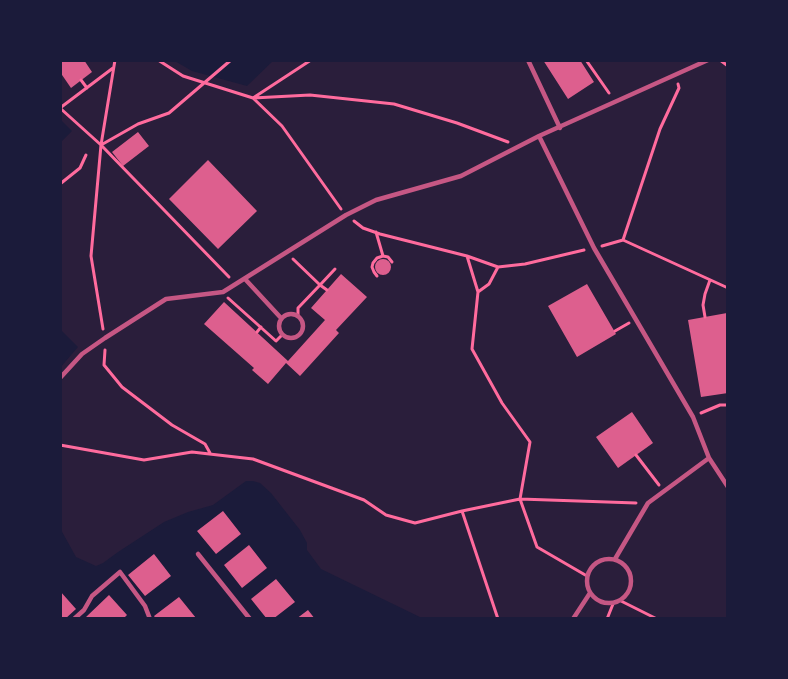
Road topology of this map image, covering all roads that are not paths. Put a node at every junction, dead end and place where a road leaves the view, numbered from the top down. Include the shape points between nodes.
1 (528, 60) edge
2 (708, 60) edge
3 (560, 128) junction
4 (539, 136) junction
5 (245, 279) junction
6 (281, 318) junction
7 (60, 378) edge
8 (709, 458) junction
9 (728, 487) edge
10 (198, 555) dead end
11 (615, 559) junction
12 (590, 593) junction
13 (74, 619) edge
14 (150, 619) edge
15 (250, 619) edge
16 (573, 619) edge

1 - 3 lane
2 - 3 lane
3 - 4 lane
4 - 5 lane via 461,176 376,200
4 - 8 lane via 594,248 693,417
5 - 6 lane
5 - 7 lane via 223,292 166,299 82,354
6 - 6 lane via 298,316 303,330 290,339 282,335 278,325
8 - 9 lane
8 - 11 lane via 648,504
10 - 15 lane
11 - 12 lane via 597,562 591,568 587,576
11 - 12 lane via 623,563 632,578 628,595 613,604 596,600
12 - 16 lane
13 - 14 lane via 92,596 120,572

